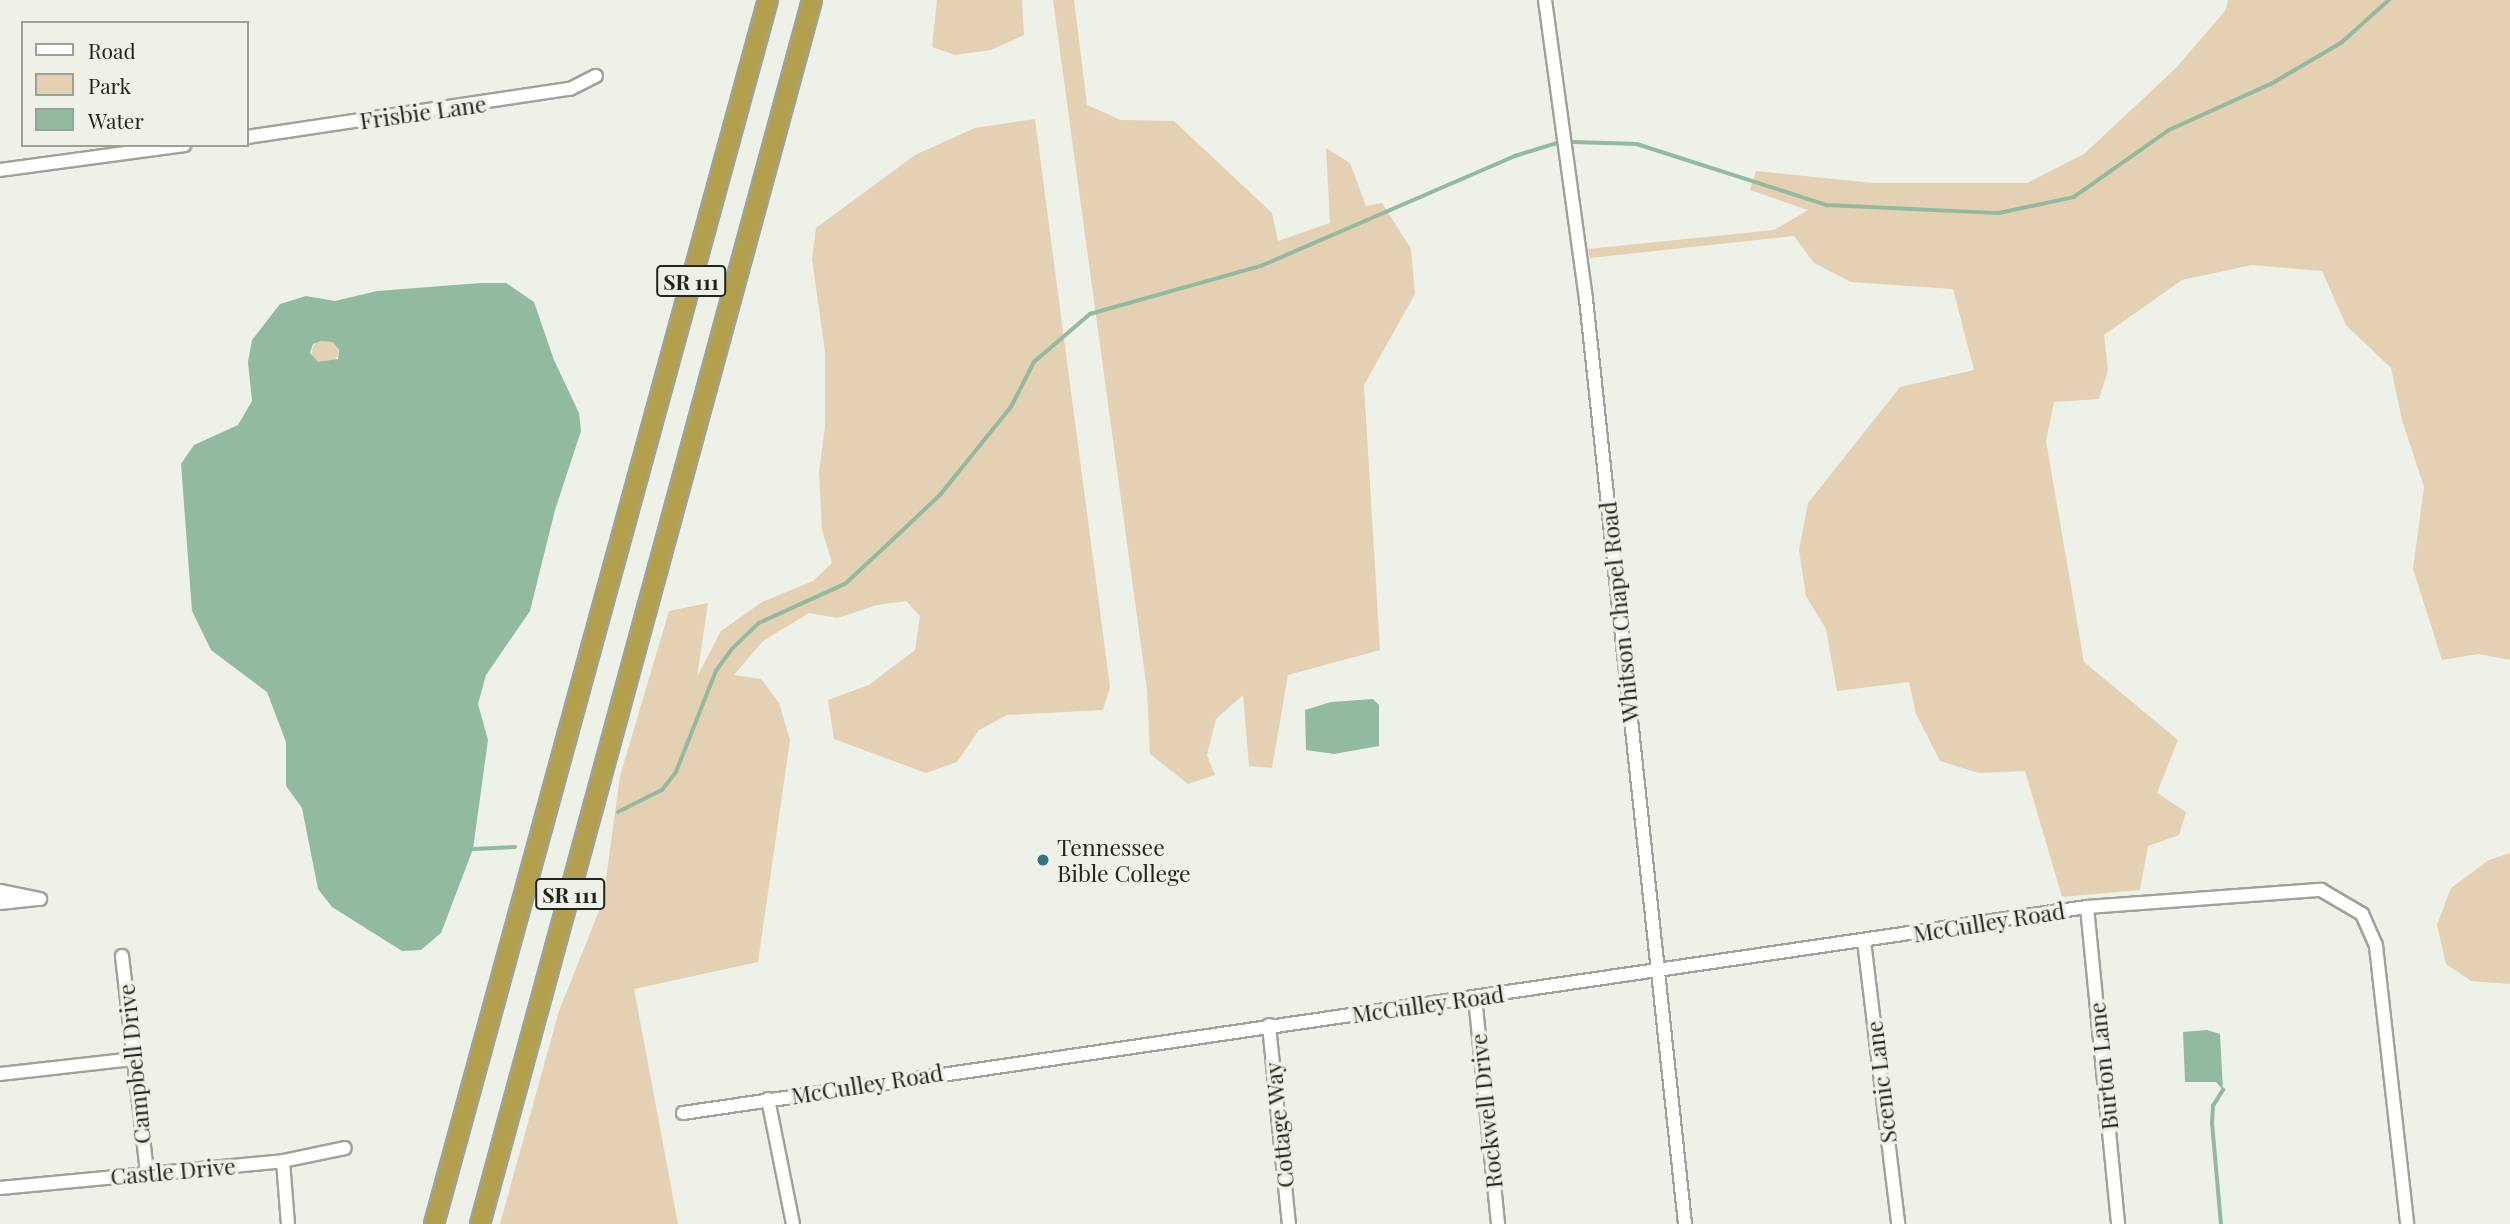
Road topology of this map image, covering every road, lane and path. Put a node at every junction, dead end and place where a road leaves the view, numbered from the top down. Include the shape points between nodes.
1 (768, 0) edge
2 (812, 0) edge
3 (1545, 0) edge
4 (596, 76) dead end
5 (248, 137) edge
6 (169, 147) edge
7 (0, 170) edge
8 (0, 891) edge
9 (0, 903) edge
10 (2087, 907) junction
11 (1864, 941) junction
12 (122, 956) dead end
13 (1658, 974) junction
14 (1475, 997) junction
15 (1269, 1026) junction
16 (133, 1059) junction
17 (0, 1074) edge
18 (768, 1099) junction
19 (683, 1113) dead end
20 (345, 1148) dead end
21 (283, 1161) junction
22 (147, 1173) junction
23 (0, 1188) edge
24 (288, 1224) edge
25 (434, 1224) edge
26 (480, 1224) edge
27 (793, 1224) edge
28 (1289, 1224) edge
29 (1498, 1224) edge
30 (1685, 1224) edge
31 (1898, 1224) edge
32 (2118, 1224) edge
33 (2407, 1224) edge

1 - 25 highway, SR 111
2 - 26 highway, SR 111
3 - 13 street, Whitson Chapel Road via 1586,301
4 - 5 street, Frisbie Lane via 570,89
6 - 7 street
8 - 9 street via 40,899
10 - 11 street, McCulley Road
10 - 32 street, Burton Lane
10 - 33 street, McCulley Road via 2321,890 2362,914 2376,946
11 - 13 street, McCulley Road
11 - 31 street, Scenic Lane
12 - 16 street, Campbell Drive
13 - 14 street, McCulley Road
13 - 30 street, Whitson Chapel Road
14 - 15 street, McCulley Road
14 - 29 street, Rockwell Drive
15 - 18 street, McCulley Road
15 - 28 street, Cottage Way
16 - 17 street
16 - 22 street, Campbell Drive
18 - 19 street
18 - 27 street
20 - 21 street, Castle Drive
21 - 22 street, Castle Drive
21 - 24 street
22 - 23 street, Castle Drive

